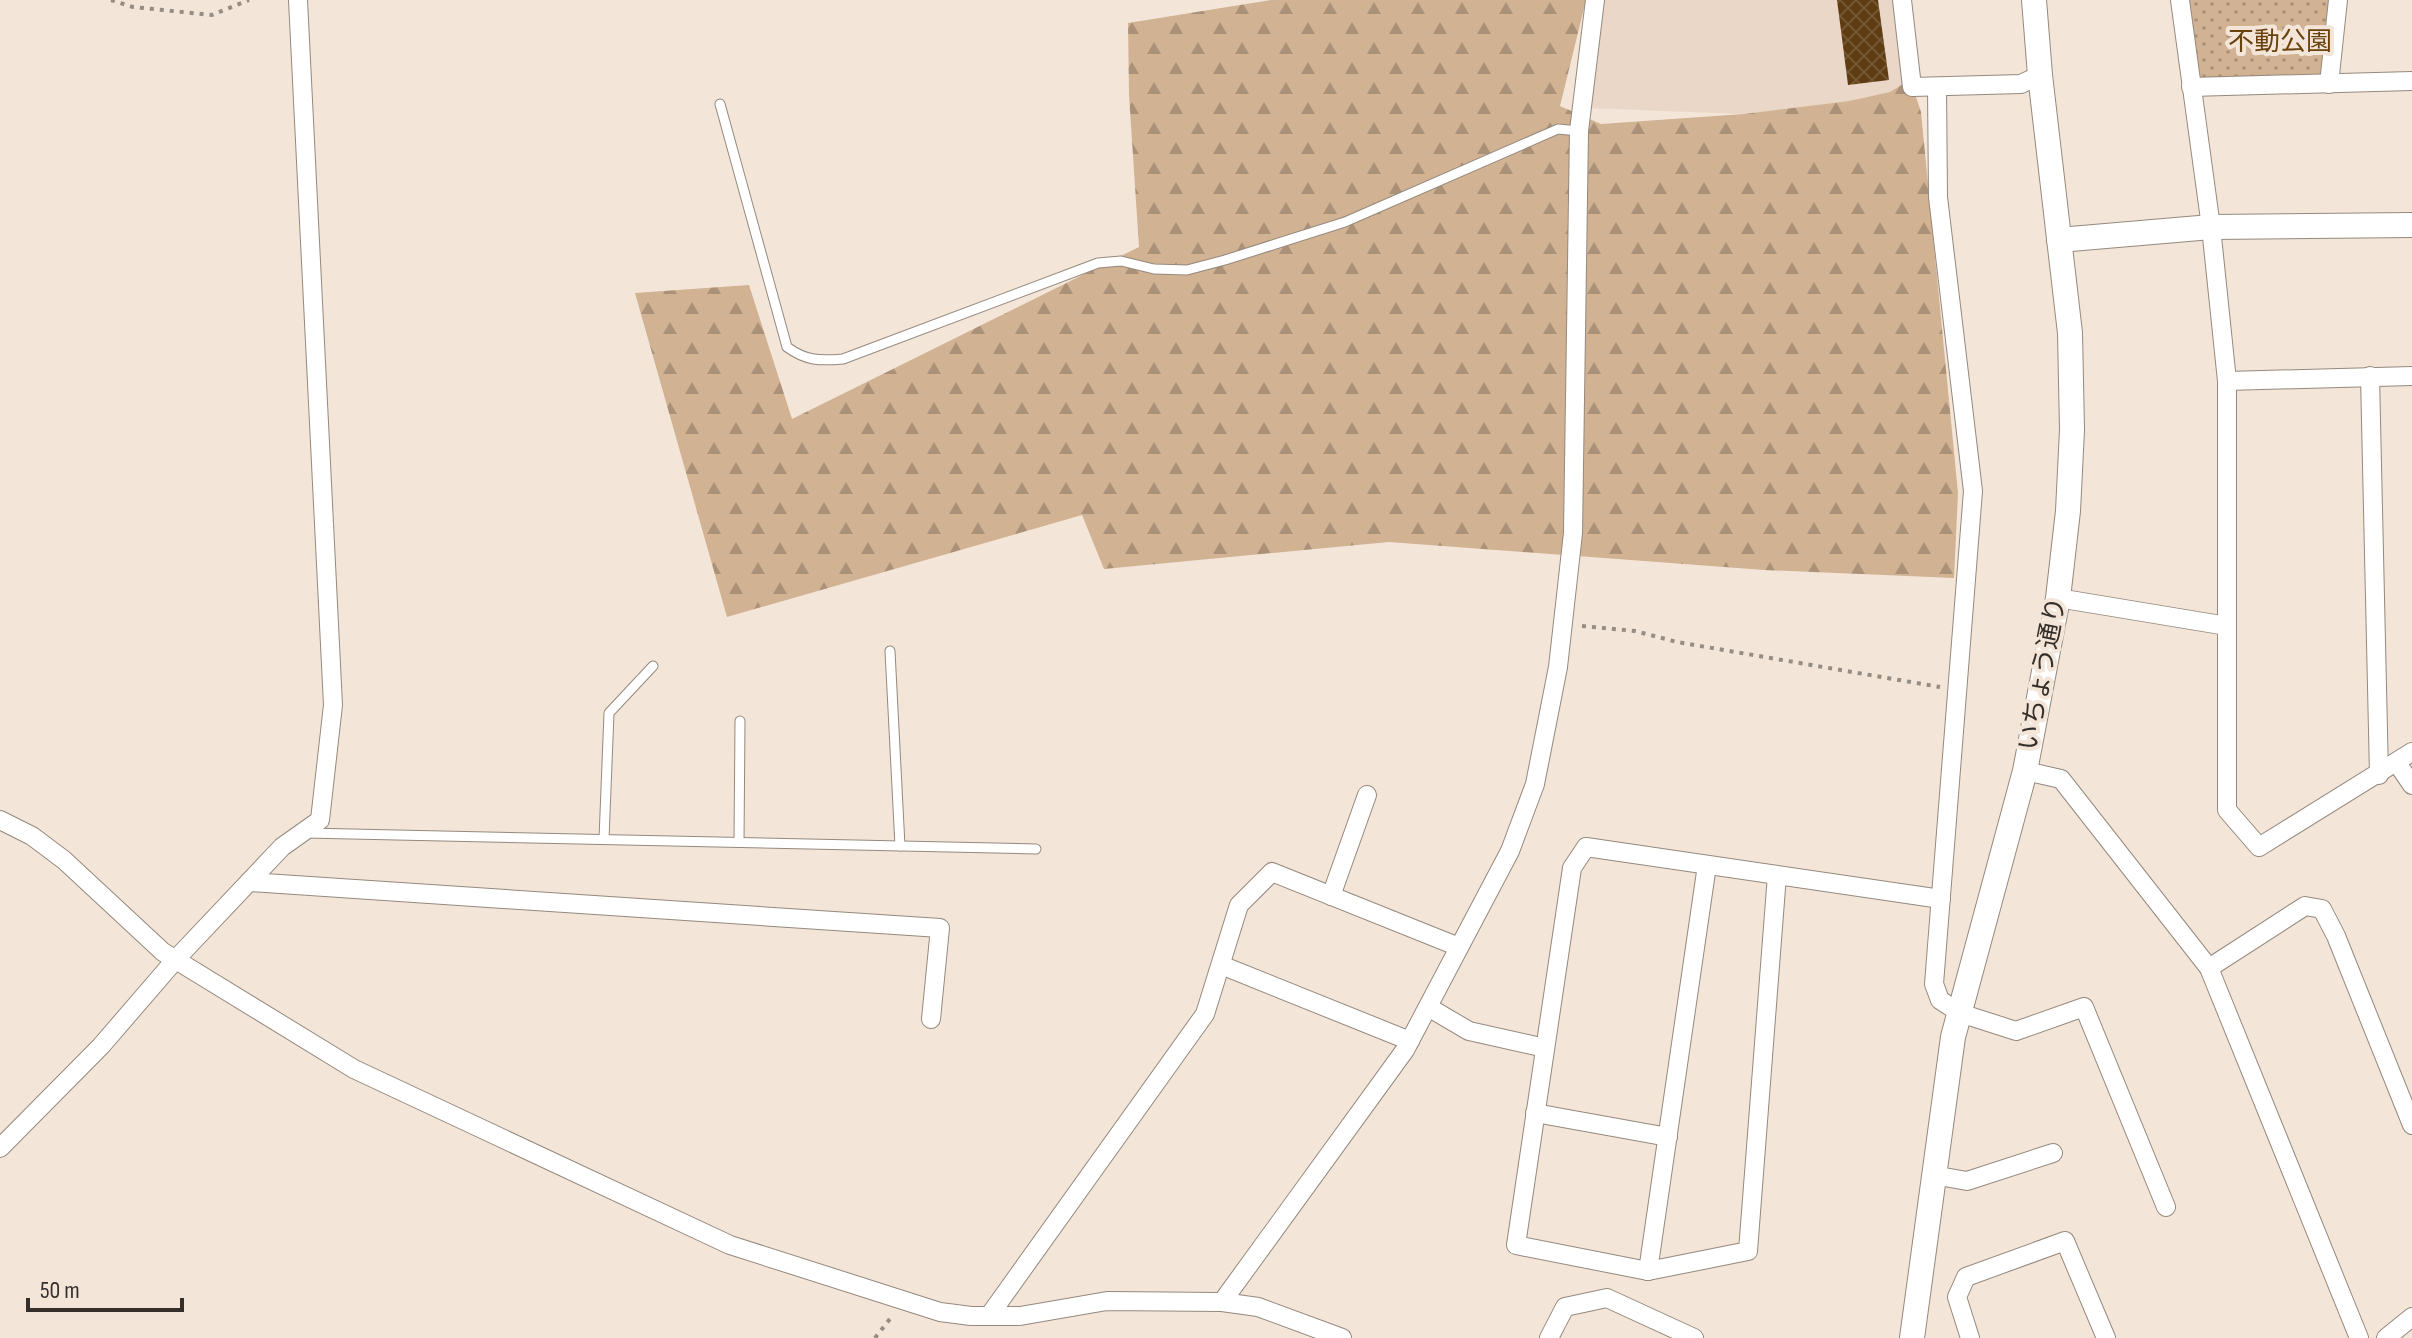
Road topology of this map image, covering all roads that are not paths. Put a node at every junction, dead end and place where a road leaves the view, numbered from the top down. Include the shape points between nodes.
1 (298, 0) edge
2 (1595, 0) edge
3 (1902, 0) edge
4 (2034, 0) edge
5 (2180, 0) edge
6 (2338, 0) edge
7 (2040, 75) junction
8 (2412, 81) edge
9 (2329, 84) junction
10 (2191, 87) junction
11 (1937, 88) junction
12 (720, 104) dead end
13 (1579, 131) junction
14 (2412, 225) edge
15 (2211, 227) junction
16 (2059, 240) junction
17 (2370, 376) junction
18 (2412, 376) edge
19 (2227, 381) junction
20 (2058, 598) junction
21 (2227, 626) junction
22 (890, 651) dead end
23 (653, 666) dead end
24 (740, 721) dead end
25 (2405, 757) edge
26 (2025, 771) junction
27 (2379, 775) junction
28 (2412, 785) edge
29 (1367, 795) dead end
30 (0, 820) edge
31 (303, 832) junction
32 (604, 839) junction
33 (739, 842) junction
34 (900, 846) junction
35 (1036, 849) dead end
36 (1707, 865) junction
37 (1777, 875) junction
38 (249, 882) junction
39 (1331, 896) junction
40 (1941, 899) junction
41 (1459, 947) junction
42 (176, 959) junction
43 (1221, 965) junction
44 (2209, 968) junction
45 (1428, 1007) junction
46 (1960, 1013) junction
47 (931, 1019) dead end
48 (1410, 1041) junction
49 (1545, 1048) junction
50 (1535, 1113) junction
51 (2412, 1125) edge
52 (1668, 1137) junction
53 (0, 1148) edge
54 (2053, 1153) dead end
55 (1933, 1175) junction
56 (2166, 1207) dead end
57 (1648, 1271) junction
58 (1222, 1302) junction
59 (989, 1316) junction
60 (2412, 1317) edge
61 (1342, 1338) edge
62 (1549, 1338) edge
63 (1694, 1338) edge
64 (1912, 1338) edge
65 (1970, 1338) edge
66 (2106, 1338) edge
67 (2359, 1338) edge
68 (2386, 1338) edge

1 - 31 street via 333,705 320,820
2 - 13 street
3 - 11 street via 1912,87
4 - 7 street, いちょう通り
5 - 10 street
6 - 9 street
7 - 11 street via 2021,84
7 - 16 street, いちょう通り
8 - 9 street
9 - 10 street
10 - 15 street
11 - 40 street via 1938,197 1973,491
12 - 13 lane via 787,347 818,362 843,359 1098,263 1187,270 1225,260 1345,222 1558,129
13 - 41 street via 1573,533 1558,667 1535,784 1510,851
14 - 15 street
15 - 16 street
15 - 19 street
16 - 20 street, いちょう通り via 2070,333 2072,430
17 - 18 street
17 - 19 street
17 - 27 street
19 - 21 street
20 - 21 street
20 - 26 street, いちょう通り
21 - 27 street via 2227,810 2259,847
22 - 34 lane
23 - 32 lane via 609,713
24 - 33 lane
25 - 27 street
25 - 28 street
26 - 44 street via 2061,779
26 - 46 street, いちょう通り
29 - 39 street
30 - 42 street via 64,860
31 - 32 lane
31 - 38 street
32 - 33 lane
33 - 34 lane
34 - 35 lane
36 - 37 street
36 - 49 street via 1586,847 1572,868
36 - 52 street
37 - 40 street
37 - 57 street via 1748,1251
38 - 42 street
38 - 47 street via 940,928
39 - 41 street
39 - 43 street via 1272,872 1239,905
40 - 46 street via 1934,984 1940,1000
41 - 45 street
42 - 53 street via 101,1046
42 - 59 street via 354,1069 730,1245 940,1312
43 - 48 street
43 - 59 street via 1205,1014
44 - 51 street via 2305,906 2322,909
44 - 67 street
45 - 48 street
45 - 49 street via 1469,1031
46 - 55 street, いちょう通り
46 - 56 street via 2016,1031 2084,1007
48 - 58 street
49 - 50 street
50 - 52 street
50 - 57 street via 1516,1245
52 - 57 street
54 - 55 street via 1967,1181
55 - 64 street, いちょう通り
58 - 59 street via 1107,1301
58 - 61 street via 1258,1307
60 - 68 street
62 - 63 street via 1565,1307 1607,1298
65 - 66 street via 1957,1297 1966,1277 2065,1241

